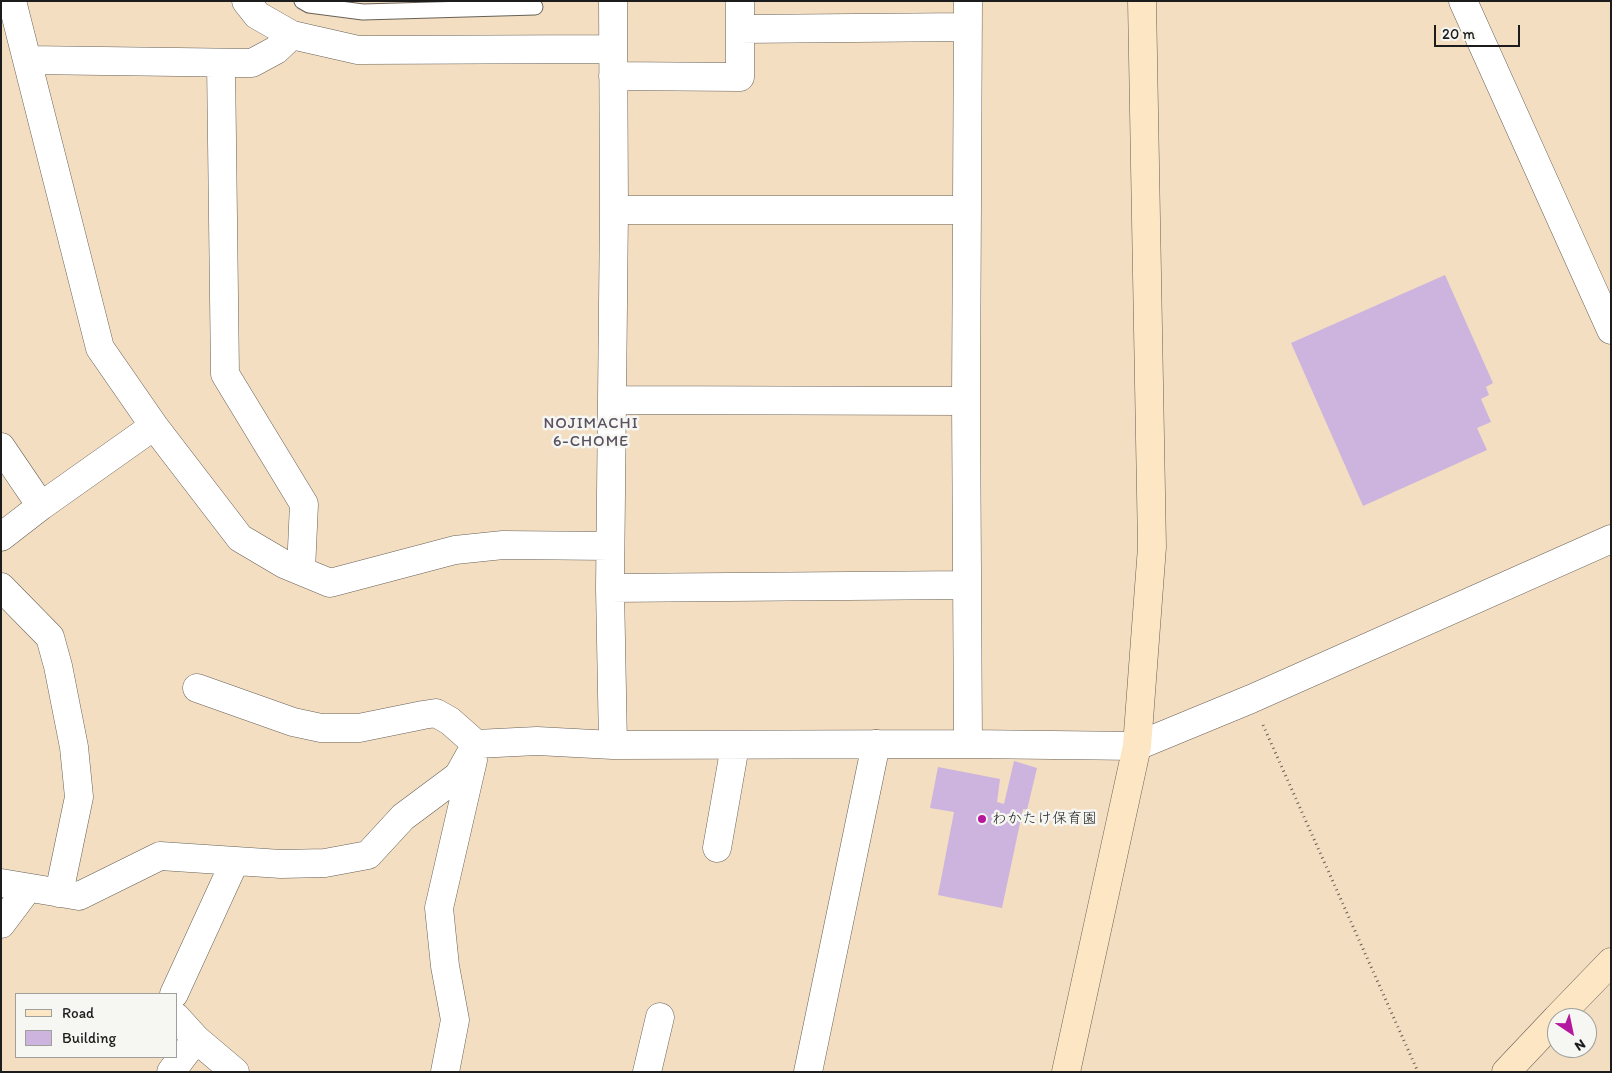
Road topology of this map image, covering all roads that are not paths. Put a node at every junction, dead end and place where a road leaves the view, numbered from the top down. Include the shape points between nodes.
1 (12, 1) edge
2 (246, 1) edge
3 (302, 1) edge
4 (613, 1) edge
5 (740, 1) edge
6 (1142, 1) edge
7 (1463, 1) edge
8 (534, 7) dead end
9 (968, 14) edge
10 (740, 28) junction
11 (292, 35) junction
12 (28, 60) junction
13 (613, 62) junction
14 (221, 63) junction
15 (614, 210) junction
16 (967, 210) junction
17 (1611, 330) edge
18 (612, 400) junction
19 (966, 401) junction
20 (154, 426) junction
21 (1, 447) edge
22 (41, 506) junction
23 (1, 537) edge
24 (1611, 539) edge
25 (610, 546) junction
26 (300, 570) junction
27 (967, 585) junction
28 (1, 587) edge
29 (610, 588) junction
30 (197, 688) dead end
31 (476, 744) junction
32 (876, 744) junction
33 (968, 744) junction
34 (613, 745) junction
35 (735, 746) junction
36 (1137, 746) junction
37 (717, 848) dead end
38 (235, 861) junction
39 (1, 883) edge
40 (28, 888) junction
41 (59, 893) junction
42 (1, 924) edge
43 (1611, 962) edge
44 (174, 993) edge
45 (1567, 1008) edge
46 (660, 1017) dead end
47 (178, 1019) edge
48 (1547, 1029) edge
49 (196, 1039) junction
50 (171, 1072) edge
51 (235, 1072) edge
52 (444, 1072) edge
53 (647, 1072) edge
54 (808, 1072) edge
55 (1066, 1072) edge
56 (1506, 1072) edge

1 - 12 street
2 - 11 street via 257,15
3 - 8 lane via 309,5 363,12
4 - 13 street
5 - 10 street
6 - 36 street via 1152,547
7 - 17 street
9 - 10 street
9 - 16 street
10 - 13 street via 740,77
11 - 13 street via 358,50
11 - 14 street via 276,50 252,63
12 - 14 street
12 - 20 street via 100,348
13 - 15 street
14 - 26 street via 225,374 304,504
15 - 16 street
15 - 18 street
16 - 19 street
18 - 19 street
18 - 25 street
19 - 27 street
20 - 22 street
20 - 26 street via 240,538
21 - 22 street
22 - 23 street
24 - 36 street via 1251,699
25 - 26 street via 502,544 455,550 330,583
25 - 29 street
27 - 29 street
27 - 33 street
28 - 41 street via 50,637 74,747 79,797
29 - 34 street
30 - 31 street via 292,722 321,728 359,728 436,713
31 - 34 street via 537,741
31 - 38 street via 458,776 403,817 368,855 325,863
31 - 52 street via 440,908 445,966 455,1020
32 - 33 street
32 - 35 street
32 - 54 street
33 - 36 street
34 - 35 street
35 - 37 street
36 - 55 street
38 - 41 street via 160,856 79,896
38 - 44 street
39 - 40 street
40 - 41 street
40 - 42 street
43 - 45 street
46 - 53 street
47 - 49 street
48 - 56 street
49 - 50 street
49 - 51 street

